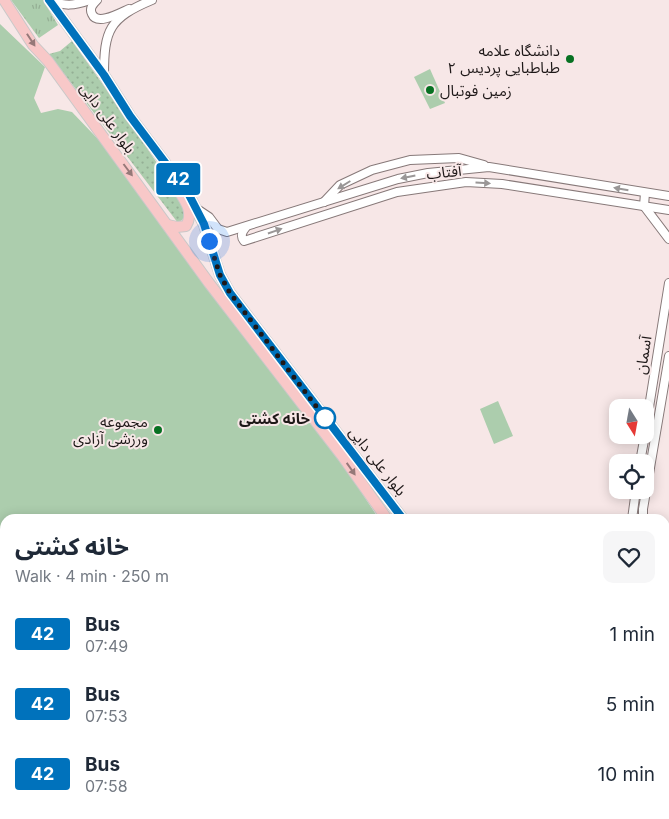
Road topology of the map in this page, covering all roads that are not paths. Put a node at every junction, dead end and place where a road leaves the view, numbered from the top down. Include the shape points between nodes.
1 (4, 0) edge
2 (49, 0) edge
3 (90, 0) edge
4 (97, 0) edge
5 (152, 0) edge
6 (138, 6) junction
7 (104, 75) junction
8 (158, 153) junction
9 (491, 167) junction
10 (645, 193) junction
11 (669, 196) edge
12 (322, 204) junction
13 (644, 206) junction
14 (197, 209) junction
15 (669, 210) edge
16 (168, 225) junction
17 (246, 227) junction
18 (669, 238) edge
19 (669, 283) edge
20 (669, 356) edge
21 (668, 374) edge
22 (651, 399) edge
23 (635, 499) edge
24 (383, 514) edge
25 (399, 514) edge
26 (633, 514) edge
27 (642, 514) edge

1 -> 16 main road, بلوار علی دایی
2 - 3 street via 71,6
2 - 7 main road, بلوار علی دایی
4 - 6 street via 91,12 98,19
5 - 6 street
6 - 7 street via 115,22 107,35
7 - 8 main road, بلوار علی دایی
8 - 14 main road, بلوار علی دایی
8 - 16 main road via 190,214 186,226
10 -> 9 street, آفتاب
9 -> 12 street, آفتاب via 398,179
9 -> 12 street via 459,158 410,160 372,170 340,185
10 - 11 street, آفتاب
10 - 13 street
12 - 17 street, آفتاب
13 - 15 street, آفتاب
17 -> 13 street, آفتاب via 242,233 244,241 397,192 466,182 502,184
13 - 18 street
14 - 17 street, آفتاب via 218,229 227,232
14 - 25 main road, بلوار علی دایی via 220,275 230,293
16 -> 24 main road, بلوار علی دایی
19 - 22 street, آسمان
20 - 21 street, آسمان
21 - 27 street, آسمان
23 - 26 street

